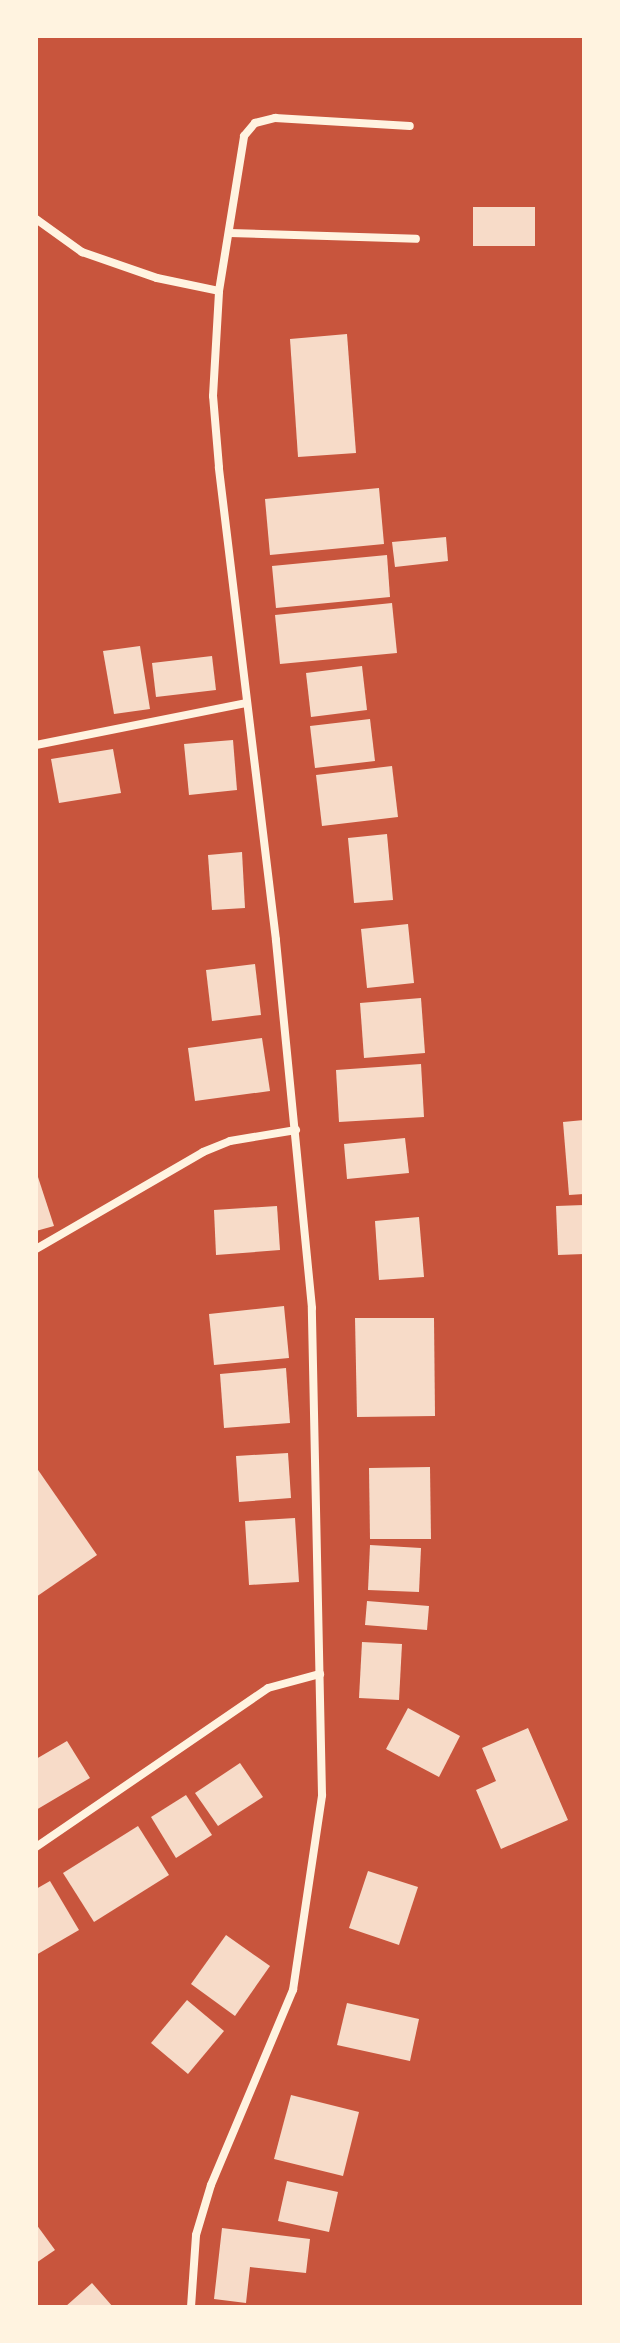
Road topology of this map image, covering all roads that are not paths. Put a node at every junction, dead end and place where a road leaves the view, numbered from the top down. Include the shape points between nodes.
1 (410, 126) dead end
2 (36, 219) edge
3 (230, 233) junction
4 (416, 239) dead end
5 (219, 291) junction
6 (247, 703) junction
7 (36, 745) edge
8 (296, 1130) junction
9 (36, 1249) edge
10 (320, 1674) junction
11 (36, 1847) edge
12 (191, 2307) edge

1 - 3 street via 275,118 255,123 244,136
2 - 5 street via 82,252 157,278
3 - 4 street
3 - 5 street
5 - 6 street via 213,396
6 - 7 street
6 - 8 street
8 - 9 street via 230,1141 203,1152
8 - 10 street via 312,1308
10 - 11 street via 268,1688
10 - 12 street via 319,1835 293,1990 211,2185 196,2235

